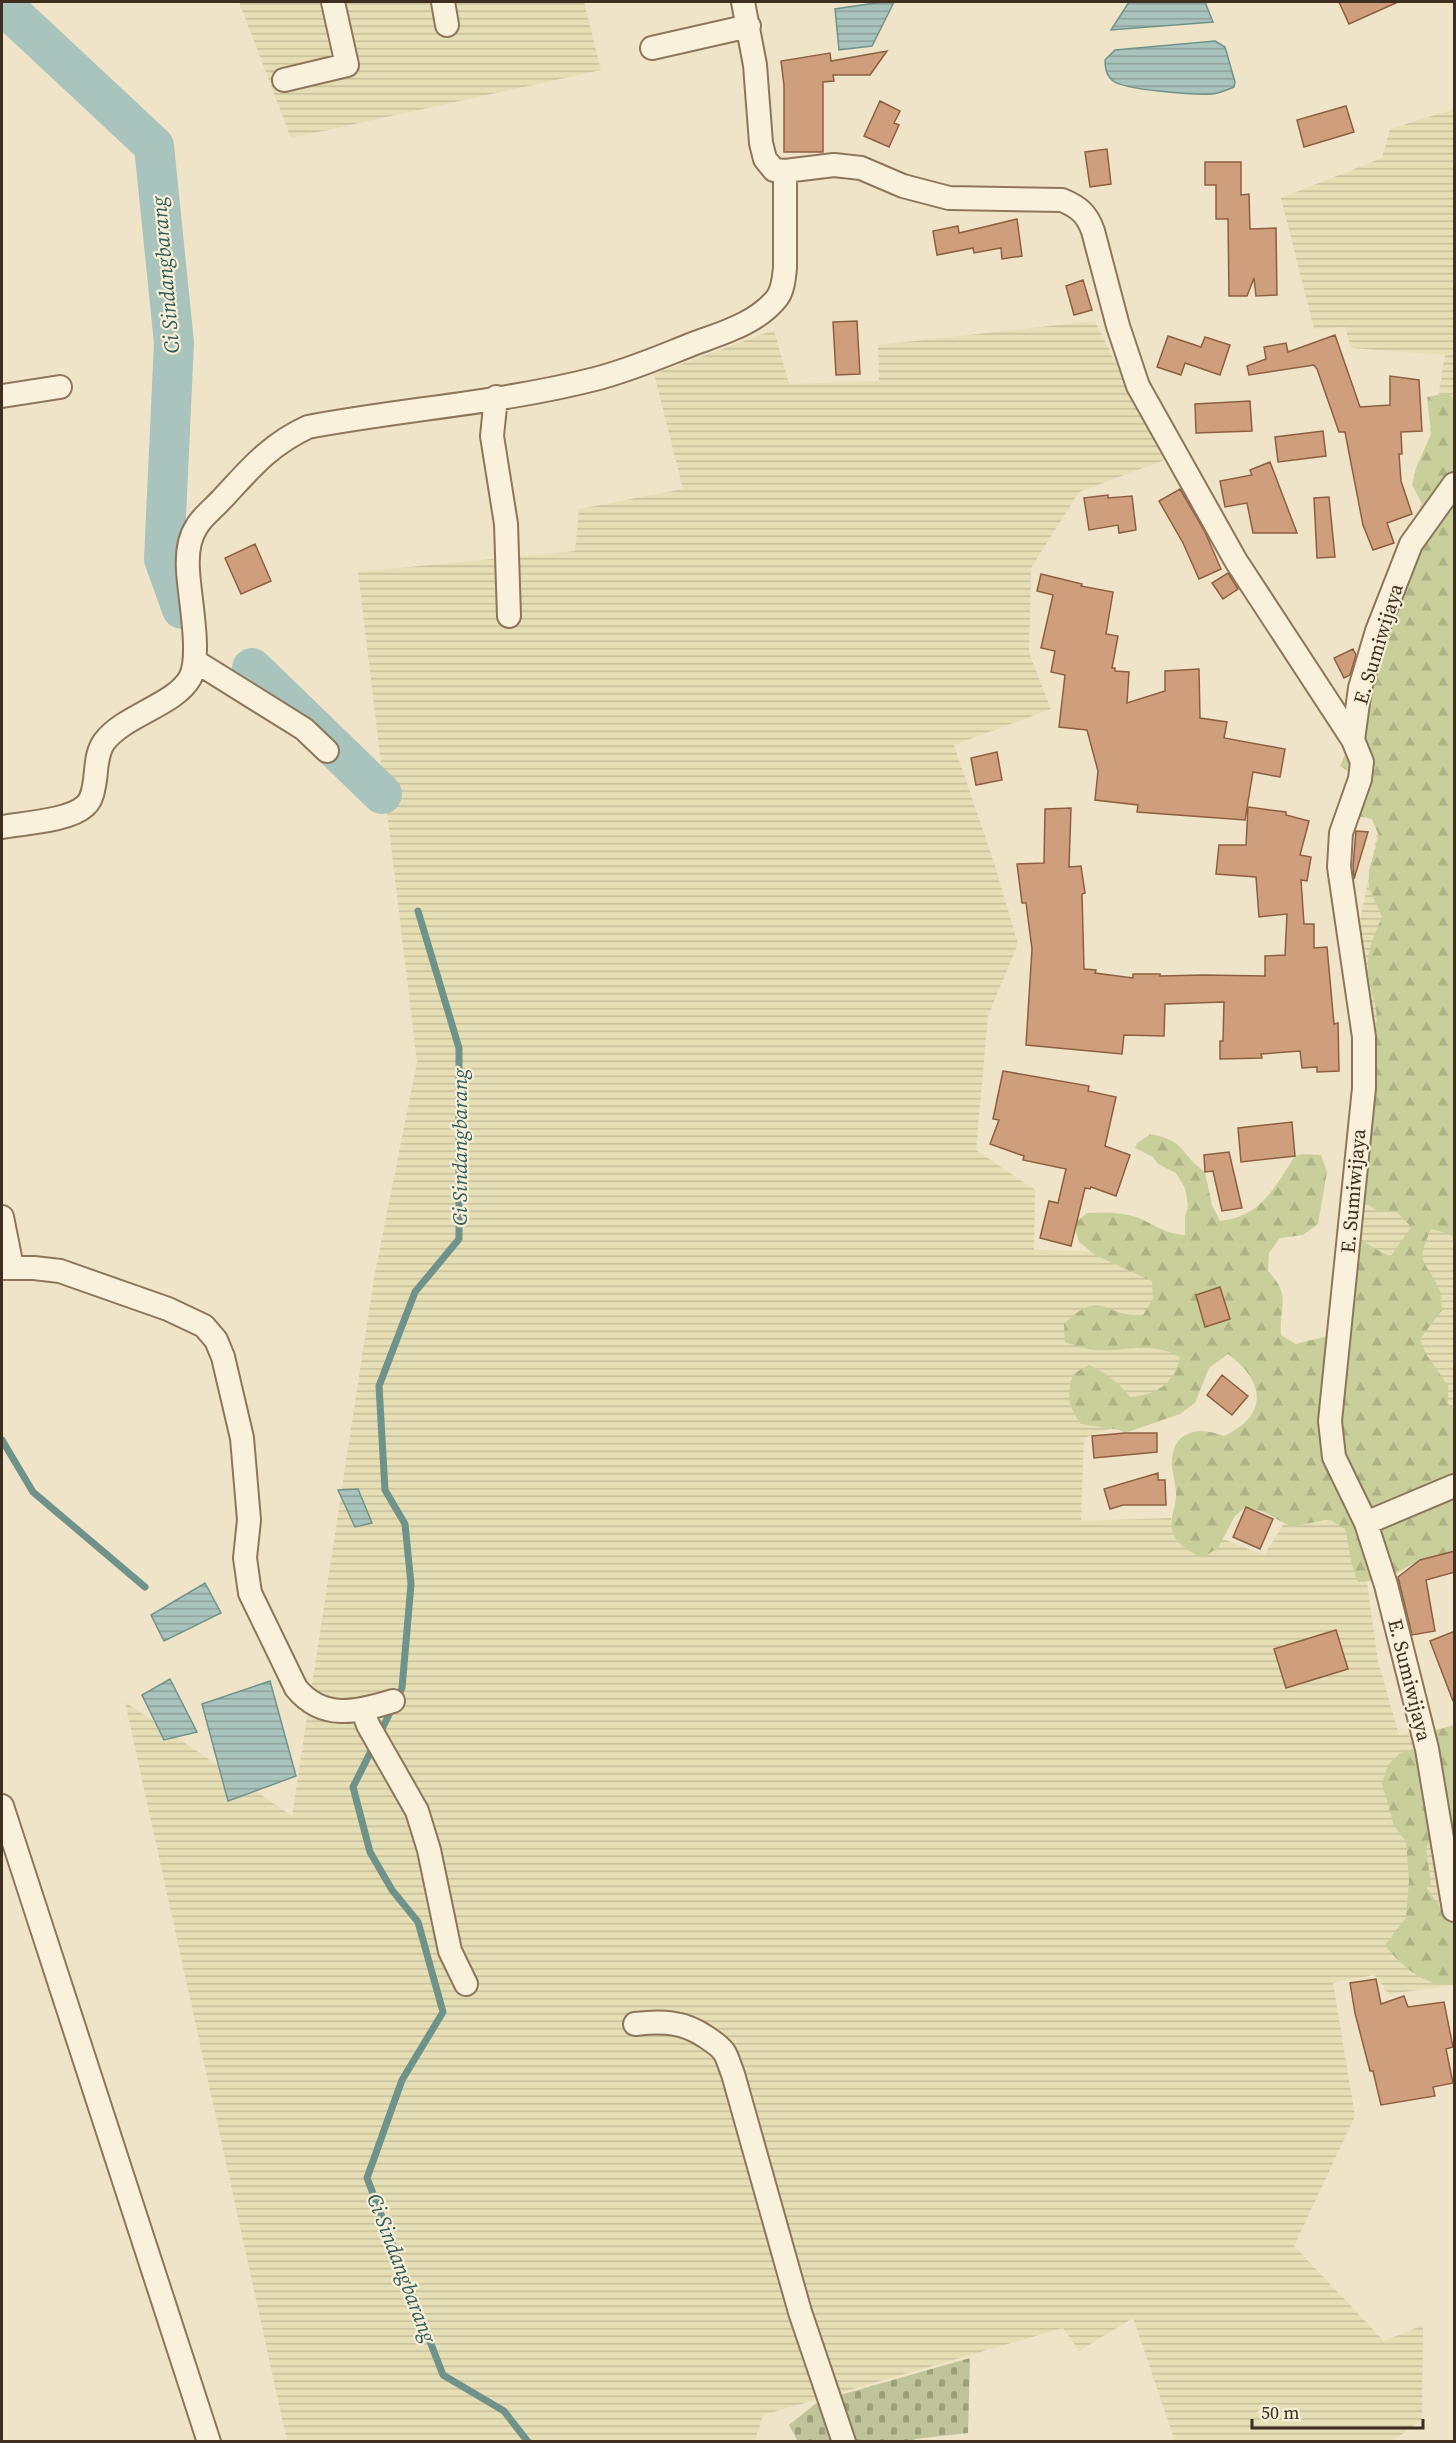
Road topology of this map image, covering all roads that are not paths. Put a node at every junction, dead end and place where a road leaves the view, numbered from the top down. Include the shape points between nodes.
1 (333, 2) edge
2 (442, 2) edge
3 (743, 2) edge
4 (447, 25) dead end
5 (749, 26) junction
6 (652, 48) dead end
7 (284, 80) dead end
8 (784, 171) junction
9 (60, 387) dead end
10 (2, 396) edge
11 (496, 397) junction
12 (1455, 484) edge
13 (509, 616) dead end
14 (195, 661) junction
15 (1353, 740) junction
16 (327, 751) dead end
17 (2, 826) edge
18 (2, 1217) edge
19 (7, 1268) edge
20 (1455, 1486) edge
21 (1366, 1523) junction
22 (393, 1701) dead end
23 (366, 1718) junction
24 (3, 1813) edge
25 (1455, 1910) edge
26 (465, 1983) dead end
27 (634, 2024) dead end
28 (209, 2442) edge
29 (843, 2442) edge

1 - 7 street via 347,66
2 - 4 street
3 - 5 street
5 - 6 street
5 - 8 street via 761,143 765,159 774,170
8 - 11 street via 785,268 779,296 768,308 733,329 631,369 564,386
8 - 15 street via 834,165 861,168 903,186 949,198 1062,200 1080,208 1093,231 1138,386 1236,561
9 - 10 street
11 - 13 street via 492,436 506,524
11 - 14 street via 308,427 267,451 197,526 189,546
12 - 15 street, E. Sumiwijaya via 1411,544 1377,631
14 - 16 street via 304,729
14 - 17 street via 180,690 126,723 102,744 87,805 60,816
15 - 21 street, E. Sumiwijaya via 1362,762 1341,833 1339,867 1364,1037 1364,1088 1330,1422 1334,1457
18 - 19 street
19 - 23 street via 60,1270 145,1299 204,1326 216,1340 242,1438 249,1520 244,1558 250,1593 296,1688 306,1700 318,1707
20 - 21 street
21 - 25 street, E. Sumiwijaya via 1386,1585 1427,1749
22 - 23 street
23 - 26 street via 417,1811 450,1951
24 - 28 street
27 - 29 street via 677,2023 695,2029 724,2052 800,2312

